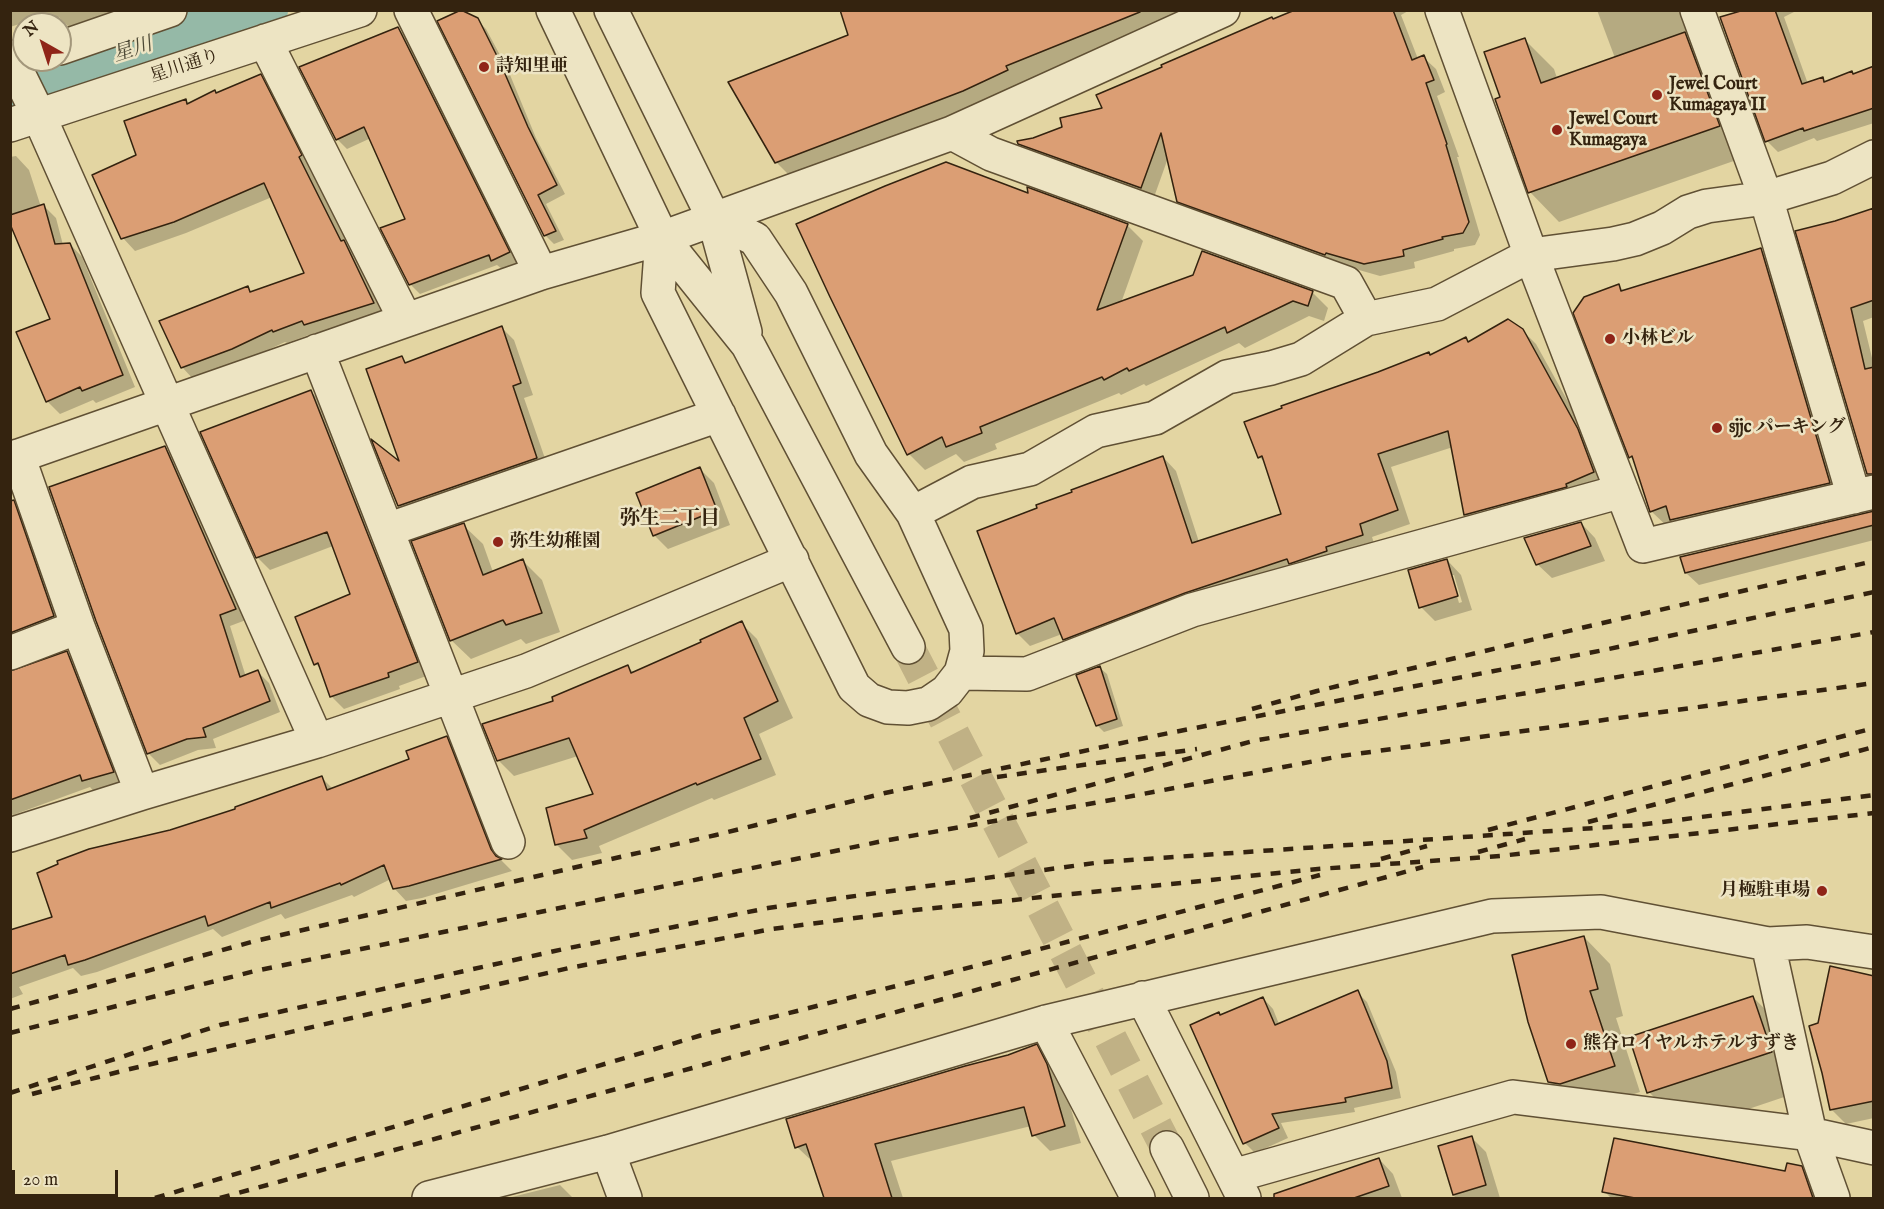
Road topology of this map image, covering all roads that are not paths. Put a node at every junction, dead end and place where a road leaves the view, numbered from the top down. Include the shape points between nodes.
1 (170, 10) edge
2 (360, 10) edge
3 (411, 10) edge
4 (553, 10) edge
5 (611, 10) edge
6 (1223, 10) edge
7 (1442, 10) edge
8 (1696, 10) edge
9 (265, 41) junction
10 (72, 44) edge
11 (17, 72) edge
12 (25, 121) edge
13 (952, 133) junction
14 (1874, 157) edge
15 (1766, 198) junction
16 (714, 219) junction
17 (662, 237) junction
18 (1531, 255) junction
19 (541, 273) junction
20 (405, 319) junction
21 (1366, 319) junction
22 (748, 345) junction
23 (317, 351) junction
24 (166, 405) junction
25 (719, 414) junction
26 (14, 458) edge
27 (1622, 491) junction
28 (1864, 495) edge
29 (913, 513) junction
30 (387, 530) junction
31 (792, 560) junction
32 (78, 627) junction
33 (908, 647) tunnel mouth
34 (10, 652) edge
35 (961, 673) junction
36 (451, 696) junction
37 (317, 741) junction
38 (142, 793) junction
39 (10, 836) edge
40 (508, 842) dead end
41 (1768, 944) junction
42 (1874, 952) edge
43 (1143, 998) junction
44 (1046, 1022) junction
45 (1810, 1134) junction
46 (1167, 1148) tunnel mouth
47 (1874, 1148) edge
48 (608, 1152) junction
49 (1238, 1187) edge
50 (429, 1198) edge
51 (625, 1198) edge
52 (1138, 1198) edge
53 (1192, 1198) edge
54 (1833, 1198) edge

1 - 10 street
2 - 9 street, 星川通り
3 - 19 street
4 - 17 street
5 - 16 street
6 - 13 street
7 - 18 street
8 - 15 street
9 - 12 street, 星川通り
9 - 20 street
11 - 12 street
12 - 24 street
13 - 16 street
13 - 21 street via 991,154 1346,283
14 - 15 street via 1832,178
15 - 18 street via 1707,206 1635,239
15 - 28 street
16 - 17 street
16 - 22 street
16 - 29 street via 755,239 791,293 872,454
17 - 19 street
17 - 22 street
17 - 25 street via 658,293
18 - 21 street via 1437,304
18 - 27 street
19 - 20 street
20 - 23 street
21 - 29 street via 1301,359 1227,377 1155,418 1096,431 1030,469 972,482
22 - 33 street
23 - 24 street
23 - 30 street
24 - 26 street
24 - 37 street
25 - 30 street
25 - 31 street
26 - 32 street
27 - 28 street via 1643,546
27 - 35 street via 1192,610 1027,674
29 - 35 street via 966,629 967,651
30 - 36 street
31 - 35 street via 854,687 869,700 888,707 928,704 947,691
31 - 36 street via 526,671
32 - 34 street
32 - 38 street
36 - 37 street
36 - 40 street
37 - 38 street
38 - 39 street
41 - 42 street via 1807,942
41 - 43 street via 1601,912 1492,916
41 - 45 street
43 - 44 street
43 - 49 street
44 - 48 street
44 - 52 street
45 - 47 street
45 - 49 street via 1513,1097
45 - 54 street
46 - 53 street
48 - 50 street
48 - 51 street

